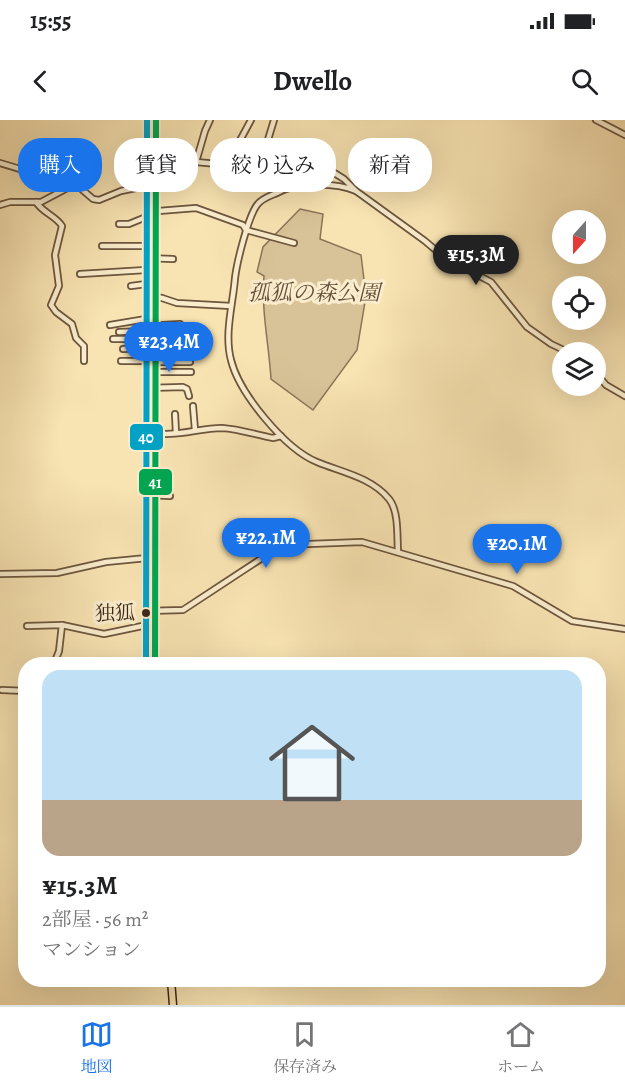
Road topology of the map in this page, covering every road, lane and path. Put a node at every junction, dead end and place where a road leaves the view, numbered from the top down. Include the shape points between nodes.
1 (147, 120) edge
2 (210, 120) edge
3 (251, 120) edge
4 (274, 120) edge
5 (596, 120) edge
6 (625, 135) edge
7 (146, 138) edge
8 (241, 138) edge
9 (268, 138) edge
10 (198, 155) edge
11 (0, 163) edge
12 (18, 168) edge
13 (348, 188) edge
14 (60, 192) edge
15 (85, 192) edge
16 (119, 192) edge
17 (146, 192) edge
18 (357, 192) edge
19 (36, 202) junction
20 (0, 205) edge
21 (146, 215) junction
22 (119, 224) dead end
23 (246, 230) junction
24 (294, 243) dead end
25 (102, 246) dead end
26 (146, 246) junction
27 (146, 258) junction
28 (172, 259) dead end
29 (146, 270) junction
30 (80, 274) dead end
31 (146, 284) junction
32 (131, 286) dead end
33 (146, 295) junction
34 (231, 306) junction
35 (146, 319) junction
36 (180, 324) dead end
37 (110, 325) dead end
38 (119, 332) dead end
39 (146, 332) junction
40 (113, 339) dead end
41 (552, 345) edge
42 (146, 348) junction
43 (123, 349) dead end
44 (84, 361) dead end
45 (121, 362) dead end
46 (147, 362) junction
47 (190, 362) dead end
48 (147, 372) junction
49 (191, 372) dead end
50 (606, 385) edge
51 (147, 388) junction
52 (189, 396) dead end
53 (625, 396) edge
54 (193, 406) dead end
55 (175, 414) dead end
56 (195, 430) junction
57 (147, 431) junction
58 (176, 433) junction
59 (281, 436) junction
60 (147, 495) junction
61 (170, 496) dead end
62 (398, 552) junction
63 (147, 558) junction
64 (0, 574) edge
65 (147, 611) junction
66 (62, 625) junction
67 (147, 625) junction
68 (27, 626) dead end
69 (625, 629) edge
70 (57, 657) edge
71 (147, 657) edge
72 (2, 690) dead end
73 (18, 691) edge
74 (172, 987) edge
75 (173, 1005) edge

1 - 7 main road
2 - 10 street
3 - 8 street
4 - 9 street
5 - 6 street
11 - 12 street
13 - 23 street via 327,183 285,188 257,205
14 - 19 street
15 - 16 street via 99,200
17 - 21 main road
18 - 41 street via 445,258 491,282 527,327
19 - 20 street
19 - 44 street via 62,226 54,255 59,286 51,305 72,324 74,336 84,346
21 - 22 street via 129,224
21 - 23 street via 196,208 243,225
21 - 26 main road
23 - 24 street
23 - 34 street
25 - 26 street
26 - 27 main road
27 - 28 street
27 - 29 main road
29 - 30 street
29 - 31 main road
31 - 32 street
31 - 33 main road
33 - 34 street via 177,303
33 - 35 main road
34 - 59 street via 231,360 245,392
35 - 37 street
35 - 39 main road
36 - 39 street
38 - 39 street
39 - 40 street
39 - 42 main road
42 - 43 street
42 - 46 main road
45 - 46 street
46 - 47 street
46 - 48 main road
48 - 49 street
48 - 51 main road
50 - 53 street
51 - 52 street via 183,387
51 - 57 main road
54 - 56 street
55 - 58 street
56 - 58 street
56 - 59 street via 224,428 273,438
57 - 58 street via 163,436
57 - 60 main road
59 - 62 street via 303,456 358,476 389,499 394,509
60 - 61 street
60 - 63 main road
62 - 65 street via 362,542 282,545 183,610
62 - 69 street via 513,586 572,621
63 - 64 street via 57,573
63 - 65 main road
65 - 67 main road
66 - 67 street via 104,634
66 - 68 street
66 - 70 street
67 - 71 main road
72 - 73 street
74 - 75 main road

